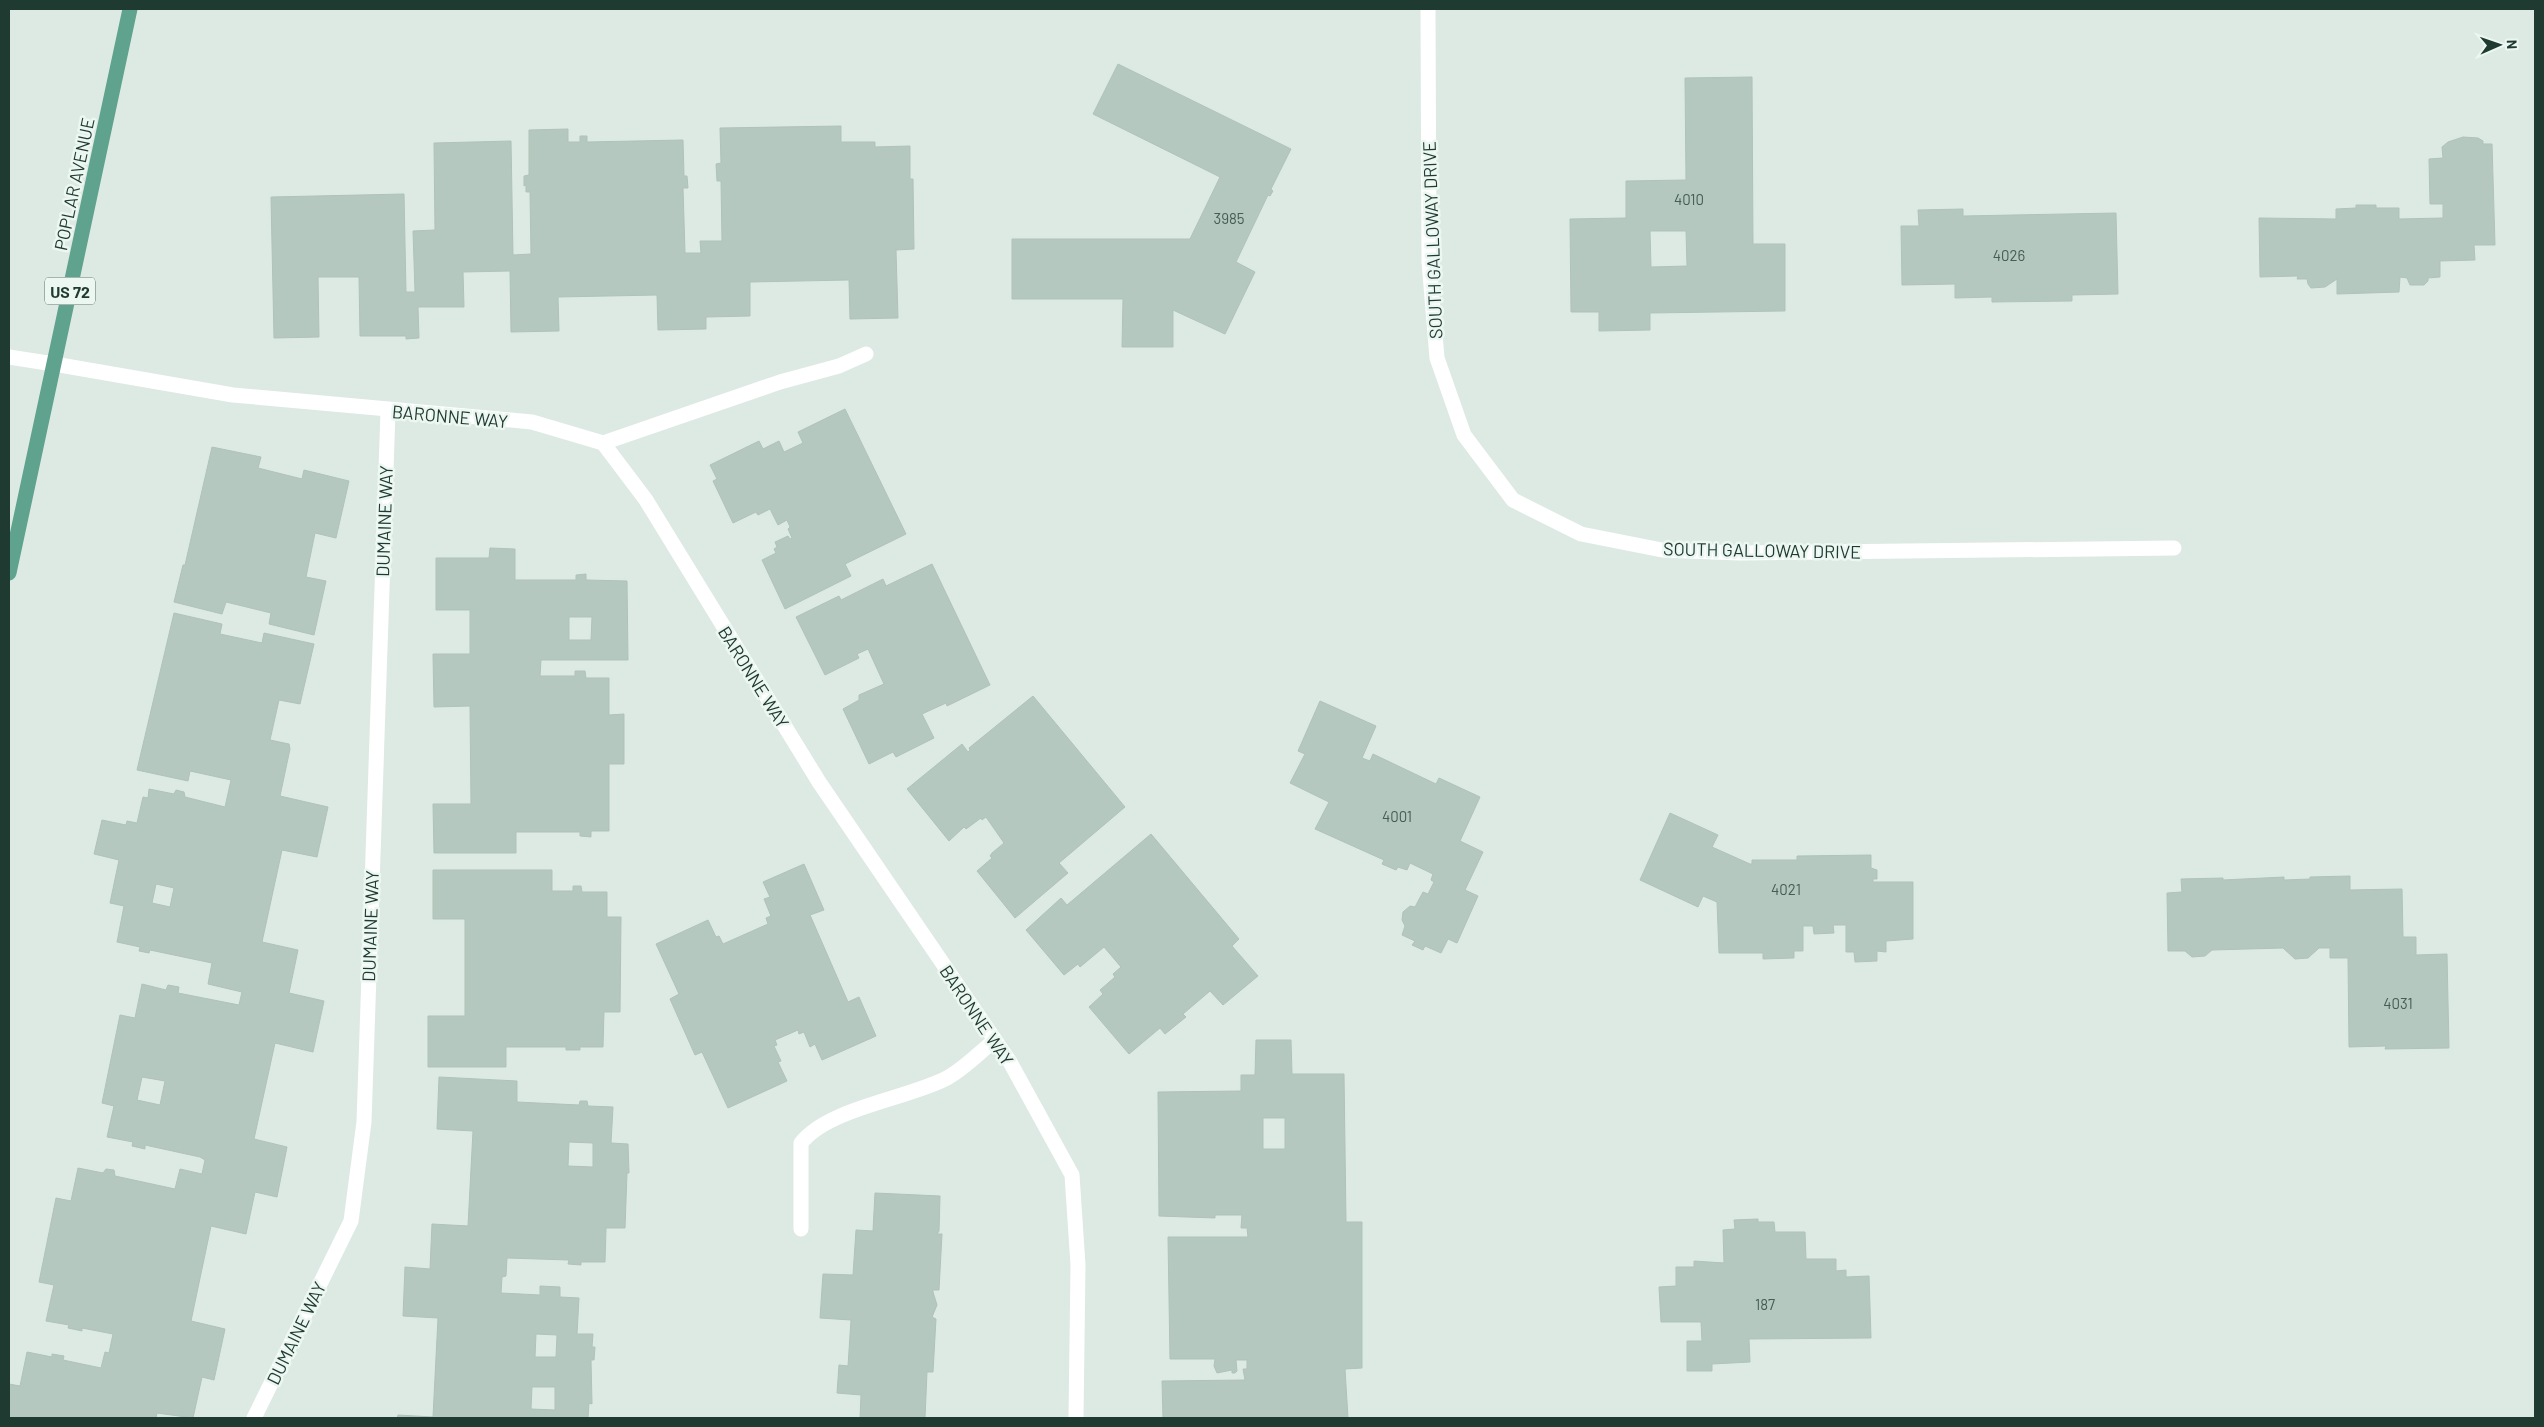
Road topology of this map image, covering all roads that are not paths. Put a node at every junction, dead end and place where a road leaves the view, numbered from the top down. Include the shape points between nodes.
1 (130, 9) edge
2 (1428, 9) edge
3 (866, 354) dead end
4 (9, 357) edge
5 (54, 364) junction
6 (388, 411) junction
7 (603, 443) junction
8 (2174, 548) dead end
9 (9, 573) edge
10 (995, 1040) junction
11 (801, 1229) dead end
12 (254, 1418) edge
13 (1076, 1418) edge

1 - 5 main road, POPLAR AVENUE / US 72
2 - 8 street, SOUTH GALLOWAY DRIVE via 1429,262 1437,358 1464,434 1513,500 1581,534 1662,550 1740,553
3 - 7 street via 839,366 780,382
4 - 5 street, BARONNE WAY
5 - 6 street, BARONNE WAY via 233,395
5 - 9 main road, POPLAR AVENUE / US 72
6 - 7 street, BARONNE WAY via 532,422
6 - 12 street, DUMAINE WAY via 364,1122 355,1191 351,1221
7 - 10 street, BARONNE WAY via 646,500 818,782
10 - 11 street via 948,1078 830,1121 809,1133 801,1143
10 - 13 street, BARONNE WAY via 1072,1175 1078,1265

